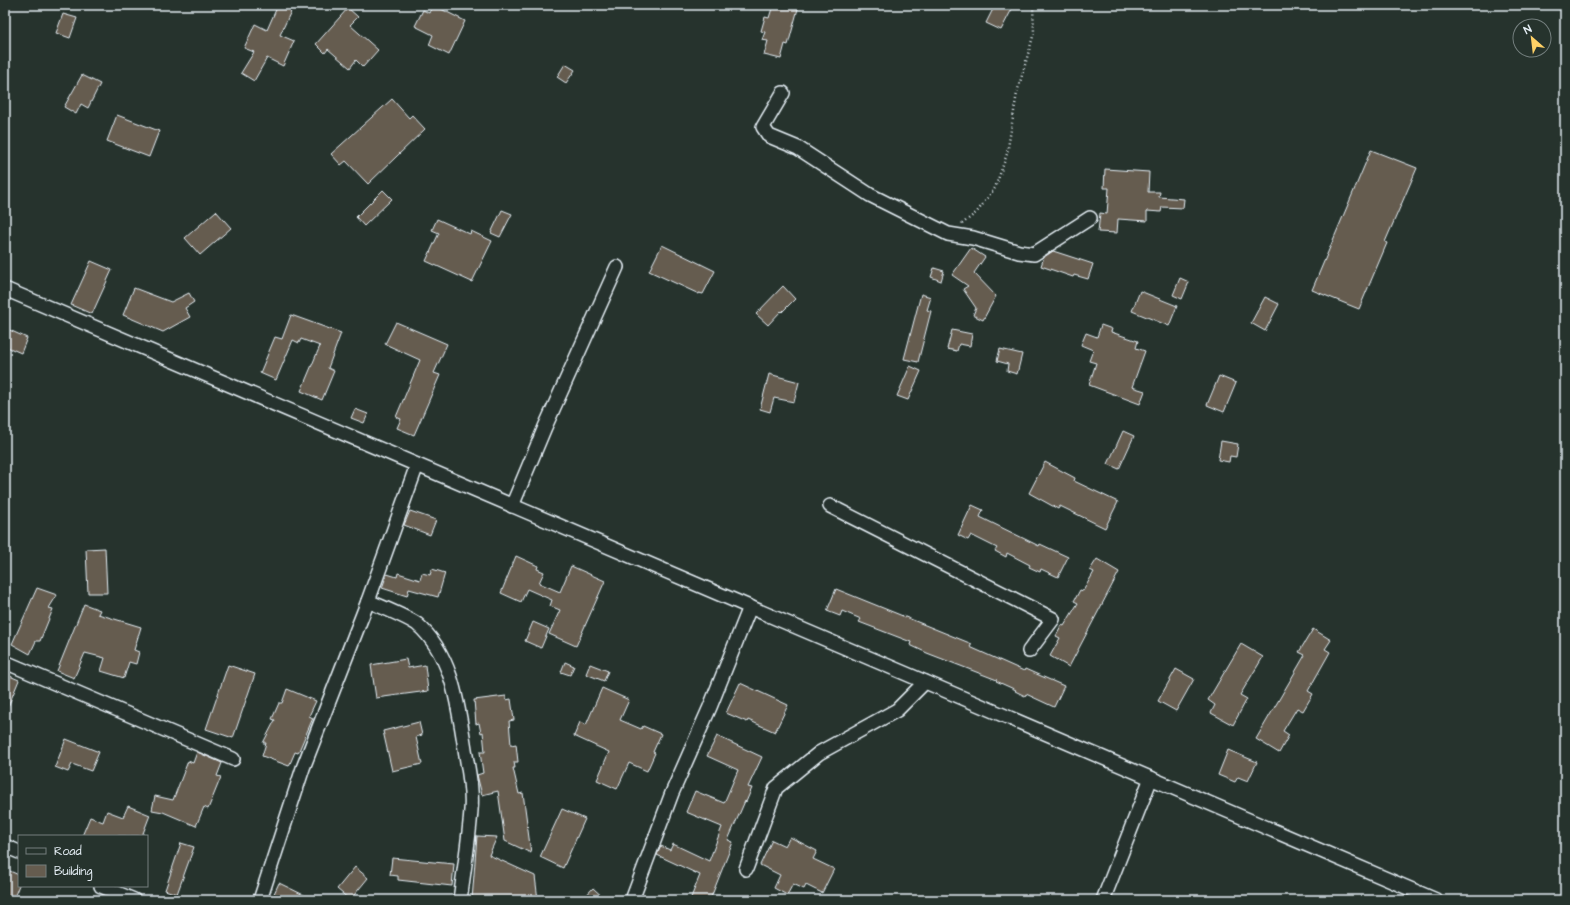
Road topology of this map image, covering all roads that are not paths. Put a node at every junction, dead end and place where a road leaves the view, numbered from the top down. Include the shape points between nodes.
1 (784, 94) dead end
2 (1090, 218) dead end
3 (617, 267) dead end
4 (5, 289) edge
5 (417, 465) junction
6 (512, 506) junction
7 (830, 506) dead end
8 (368, 600) junction
9 (750, 607) junction
10 (1030, 651) dead end
11 (5, 662) edge
12 (925, 682) junction
13 (233, 759) dead end
14 (1151, 778) junction
15 (5, 846) edge
16 (18, 852) edge
17 (746, 869) dead end
18 (103, 887) edge
19 (134, 900) edge
20 (260, 900) edge
21 (460, 900) edge
22 (632, 900) edge
23 (1103, 900) edge
24 (1436, 900) edge

1 - 2 street via 763,128 770,136 798,148 870,195 948,234 1034,254
3 - 6 street
4 - 5 street
5 - 6 street
5 - 8 street
6 - 9 street
7 - 10 street via 1053,619
8 - 20 street via 303,768
8 - 21 street via 416,623 437,648 456,694 472,808
9 - 12 street
9 - 22 street via 672,793
11 - 13 street
12 - 14 street
12 - 17 street via 897,710 819,753 776,788
14 - 23 street
14 - 24 street
15 - 16 street
18 - 19 street

